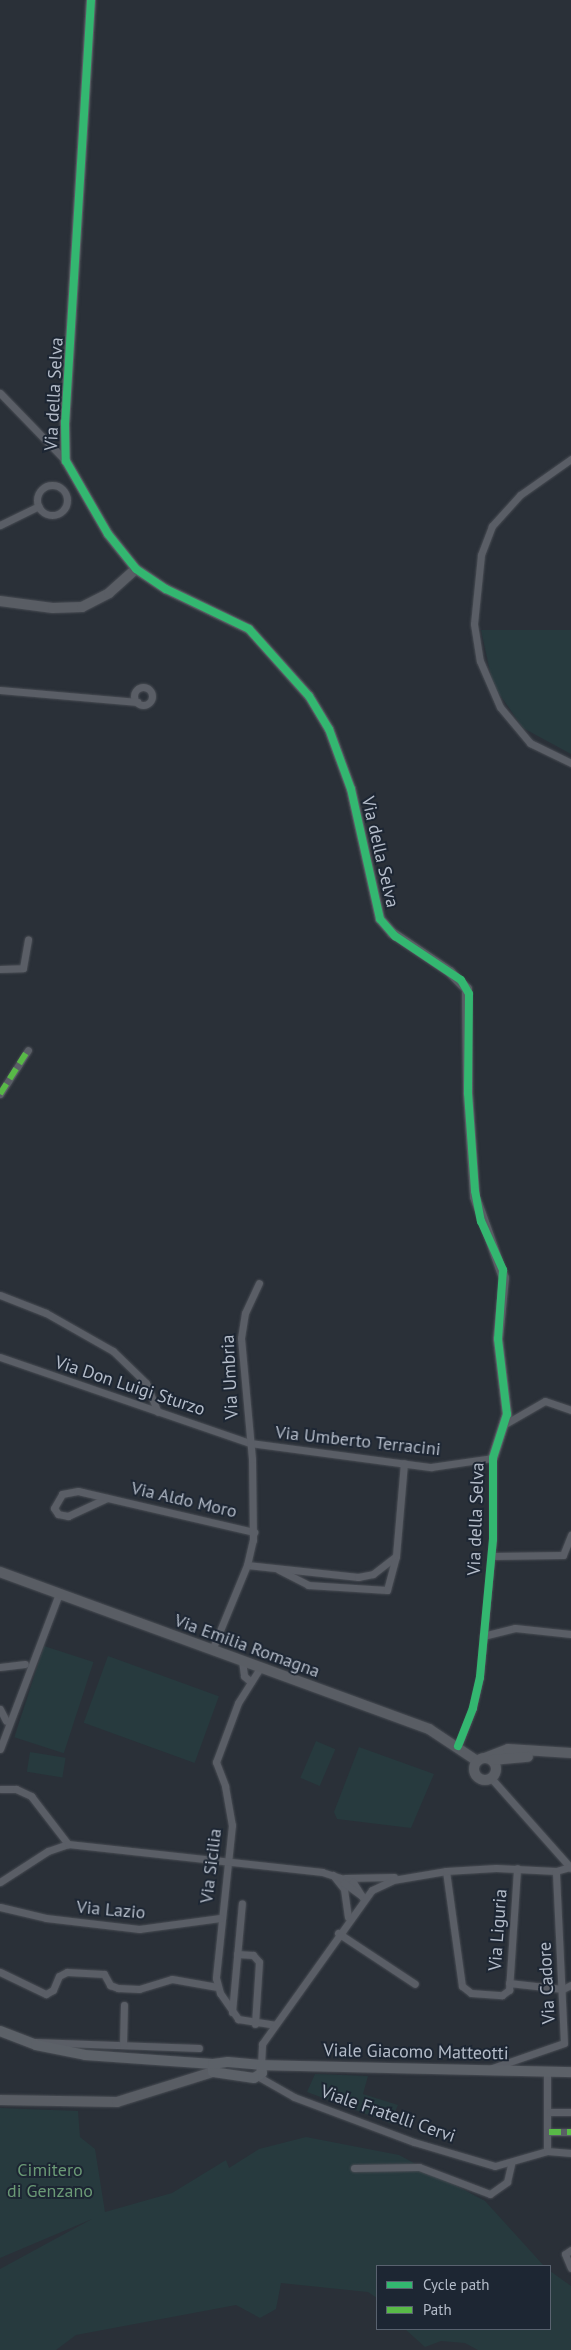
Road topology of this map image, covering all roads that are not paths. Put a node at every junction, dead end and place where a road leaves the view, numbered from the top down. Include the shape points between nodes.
1 (91, 0) edge
2 (0, 393) edge
3 (571, 459) edge
4 (66, 461) junction
5 (38, 506) junction
6 (0, 524) edge
7 (136, 569) junction
8 (0, 601) edge
9 (0, 690) edge
10 (136, 702) dead end
11 (571, 763) edge
12 (28, 939) dead end
13 (0, 969) edge
14 (28, 1050) dead end
15 (0, 1094) edge
16 (259, 1283) dead end
17 (0, 1296) edge
18 (0, 1357) edge
19 (571, 1410) edge
20 (158, 1412) junction
21 (505, 1424) junction
22 (250, 1443) junction
23 (493, 1458) junction
24 (404, 1464) junction
25 (107, 1498) junction
26 (254, 1532) junction
27 (571, 1535) edge
28 (396, 1556) junction
29 (492, 1556) junction
30 (247, 1565) junction
31 (279, 1570) junction
32 (0, 1572) edge
33 (375, 1572) junction
34 (391, 1584) junction
35 (59, 1594) junction
36 (571, 1634) edge
37 (483, 1636) junction
38 (212, 1650) junction
39 (242, 1661) junction
40 (25, 1664) dead end
41 (0, 1667) edge
42 (260, 1668) junction
43 (251, 1682) junction
44 (0, 1709) edge
45 (6, 1721) dead end
46 (458, 1746) junction
47 (0, 1748) edge
48 (571, 1752) edge
49 (571, 1758) edge
50 (484, 1760) junction
51 (492, 1778) junction
52 (0, 1789) edge
53 (68, 1844) junction
54 (228, 1861) junction
55 (517, 1868) junction
56 (570, 1868) edge
57 (556, 1870) junction
58 (446, 1871) junction
59 (332, 1874) junction
60 (410, 1877) junction
61 (342, 1878) junction
62 (0, 1882) edge
63 (363, 1898) junction
64 (242, 1903) dead end
65 (0, 1907) edge
66 (348, 1917) junction
67 (220, 1918) junction
68 (338, 1933) junction
69 (237, 1954) junction
70 (0, 1972) edge
71 (509, 1983) junction
72 (415, 1984) dead end
73 (571, 1985) edge
74 (217, 1987) junction
75 (563, 1989) junction
76 (124, 2005) dead end
77 (232, 2012) junction
78 (255, 2024) junction
79 (275, 2025) junction
80 (0, 2032) edge
81 (27, 2042) junction
82 (123, 2045) junction
83 (199, 2048) dead end
84 (261, 2065) junction
85 (213, 2068) junction
86 (488, 2069) junction
87 (547, 2071) junction
88 (571, 2072) edge
89 (259, 2077) junction
90 (0, 2100) edge
91 (550, 2112) junction
92 (571, 2112) edge
93 (549, 2132) junction
94 (571, 2132) edge
95 (548, 2151) junction
96 (571, 2153) edge
97 (511, 2164) junction
98 (354, 2168) dead end
99 (568, 2252) edge
100 (571, 2268) edge

1 - 4 street, Via della Selva via 64,430
2 - 4 street
3 - 11 street via 520,495 492,526 481,555 474,624 480,661 500,707 530,744
4 - 7 street, Via della Selva via 108,534
5 - 5 street via 46,514 56,515 64,509 67,495 61,487 48,485 38,493
5 - 6 street
7 - 8 street via 109,593 82,607 53,608
7 - 21 street, Via della Selva via 252,631 309,696 329,729 351,789 380,918 392,934 450,972 467,989 468,1093 475,1197 504,1278 498,1339 507,1391
9 - 10 street
12 - 13 street via 23,968
14 - 15 street
16 - 22 street, Via Umbria via 246,1314 241,1338
17 - 20 street via 50,1316 113,1351 146,1383
18 - 20 street, Via Don Luigi Sturzo
19 - 21 street via 545,1401
20 - 22 street, Via Don Luigi Sturzo
21 - 23 street, Via della Selva
22 - 24 street, Via Umberto Terracini
22 - 26 street, Via Umbria
23 - 24 street, Via Umberto Terracini via 438,1467
23 - 29 street, Via della Selva
24 - 28 street
25 - 25 street, Via Aldo Moro via 68,1516 56,1513 54,1508 58,1497 68,1492
25 - 26 street, Via Aldo Moro
26 - 30 street, Via Umbria
27 - 29 street via 563,1555
28 - 33 street
28 - 34 street
29 - 37 street, Via della Selva
30 - 31 street
30 - 38 street, Via Umbria
31 - 33 street via 352,1577
31 - 34 street via 300,1583 328,1588 381,1592
32 - 35 street, Via Emilia Romagna
33 - 34 street via 388,1576
35 - 38 street, Via Emilia Romagna
35 - 47 street
36 - 37 street via 514,1628
37 - 46 street, Via della Selva via 475,1701
38 - 39 street, Via Emilia Romagna
39 - 42 street, Via Emilia Romagna
39 - 43 street via 244,1676
40 - 41 street
42 - 43 street, Via Sicilia
42 - 46 street, Via Emilia Romagna via 429,1729
43 - 54 street, Via Sicilia via 238,1703 216,1762 231,1814
44 - 45 street
46 - 50 street, Via Emilia Romagna
48 - 50 street via 505,1750
49 - 50 street
50 - 51 street via 496,1769
50 - 51 street, Via Emilia Romagna via 474,1768 478,1777
51 - 56 street
52 - 53 street via 16,1789 31,1796
53 - 54 street
53 - 62 street via 48,1851
54 - 59 street
54 - 67 street, Via Sicilia
55 - 57 street
55 - 58 street
55 - 71 street, Via Liguria
56 - 57 street
57 - 75 street, Via Cadore
58 - 60 street
58 - 71 street, Via Liguria via 465,1990 507,1994
59 - 61 street
59 - 66 street via 344,1889
60 - 61 street
60 - 63 street via 385,1883
61 - 63 street
63 - 66 street
64 - 69 street
65 - 67 street, Via Lazio via 46,1918 139,1929
66 - 68 street
67 - 74 street, Via Sicilia
68 - 72 street
68 - 79 street
69 - 77 street
69 - 78 street via 255,1956 259,1962
70 - 74 street via 46,1994 53,1990 59,1976 69,1972 104,1974 110,1985 118,1988 139,1989 168,1979
71 - 75 street
73 - 75 street
74 - 77 street
75 - 86 street, Via Cadore via 563,2044
76 - 82 street
77 - 78 street via 240,2021
78 - 79 street
79 - 84 street via 260,2048
80 - 81 main road
81 - 82 street
81 - 85 main road via 91,2056
82 - 83 street
84 - 85 main road, Viale Giacomo Matteotti
84 - 86 main road, Viale Giacomo Matteotti
84 - 89 main road
85 - 89 main road
85 - 90 street via 117,2102
86 - 87 main road, Viale Giacomo Matteotti
87 - 88 main road, Viale Giacomo Matteotti
87 - 91 street
89 - 97 street, Viale Fratelli Cervi via 294,2097 414,2142 495,2166
91 - 92 street
91 - 93 street
93 - 94 street
93 - 95 street
95 - 96 street
95 - 97 street
97 - 98 street via 507,2179 496,2192 489,2193 419,2167
99 - 100 street

